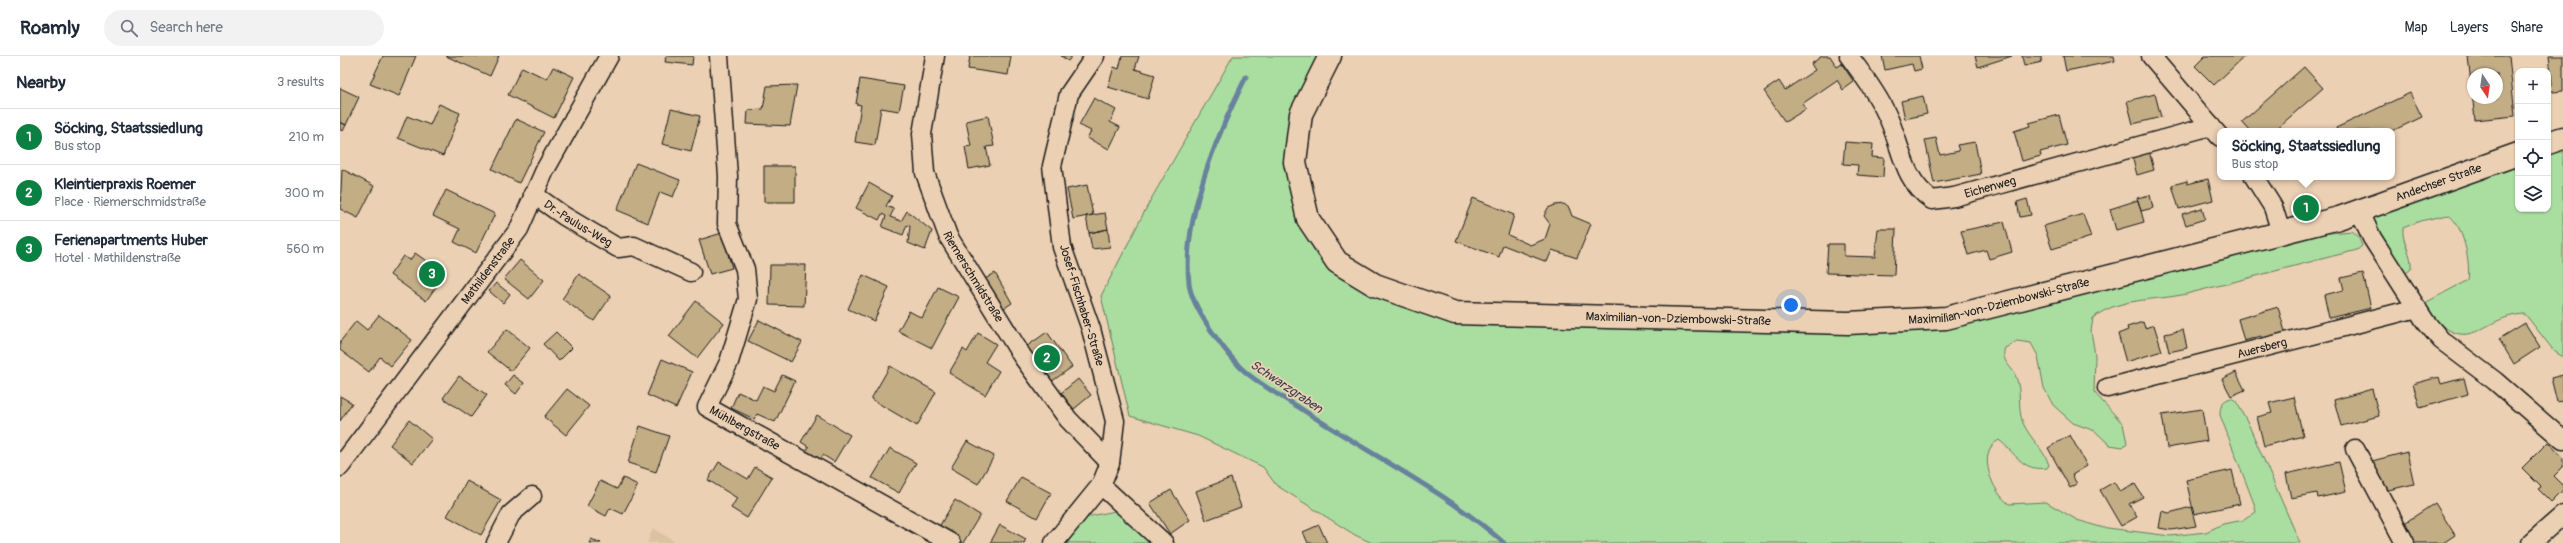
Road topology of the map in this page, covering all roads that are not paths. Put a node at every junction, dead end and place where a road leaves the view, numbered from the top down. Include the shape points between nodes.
1 (609, 56) edge
2 (719, 56) edge
3 (935, 56) edge
4 (1095, 56) edge
5 (1330, 56) edge
6 (1850, 56) edge
7 (2151, 56) edge
8 (2216, 131) edge
9 (2563, 138) edge
10 (2551, 142) edge
11 (2515, 155) edge
12 (2256, 180) edge
13 (533, 194) junction
14 (2360, 212) junction
15 (2281, 232) junction
16 (691, 272) dead end
17 (2417, 308) junction
18 (2107, 388) dead end
19 (2563, 440) edge
20 (2355, 450) dead end
21 (1110, 463) junction
22 (340, 468) edge
23 (1101, 485) junction
24 (532, 496) dead end
25 (2563, 515) edge
26 (496, 543) edge
27 (952, 543) edge
28 (1054, 543) edge
29 (1164, 543) edge
30 (2404, 543) edge
31 (2531, 543) edge

1 - 13 street, Mathildenstraße
2 - 27 street, Mühlbergstraße via 728,176 727,224 745,269 748,299 729,362 707,407
3 - 21 street, Riemerschmidstraße via 923,142 925,173 948,236 1022,356 1068,419
4 - 21 street, Josef-Fischhaber-Straße via 1069,94 1052,166 1062,248 1091,329 1115,421
5 - 15 street, Maximilian-von-Dziembowski-Straße via 1301,114 1295,162 1308,218 1337,262 1374,285 1455,313 1848,323 1946,318
6 - 8 street, Eichenweg via 1887,113 1902,157 1918,190 1932,200 1954,197
7 - 8 street
9 - 10 street
11 - 14 street, Andechser Straße
12 - 15 street via 2273,207
13 - 16 street, Dr.-Paulus-Weg via 618,248 634,246
13 - 22 street, Mathildenstraße via 519,228
14 - 15 street, Maximilian-von-Dziembowski-Straße
14 - 17 street via 2372,238
17 - 18 street, Auersberg
17 - 19 street via 2441,340 2495,381
20 - 30 street
21 - 23 street, Josef-Fischhaber-Straße
23 - 28 street, Josef-Fischhaber-Straße
23 - 29 street
24 - 26 street via 511,514
25 - 31 street

